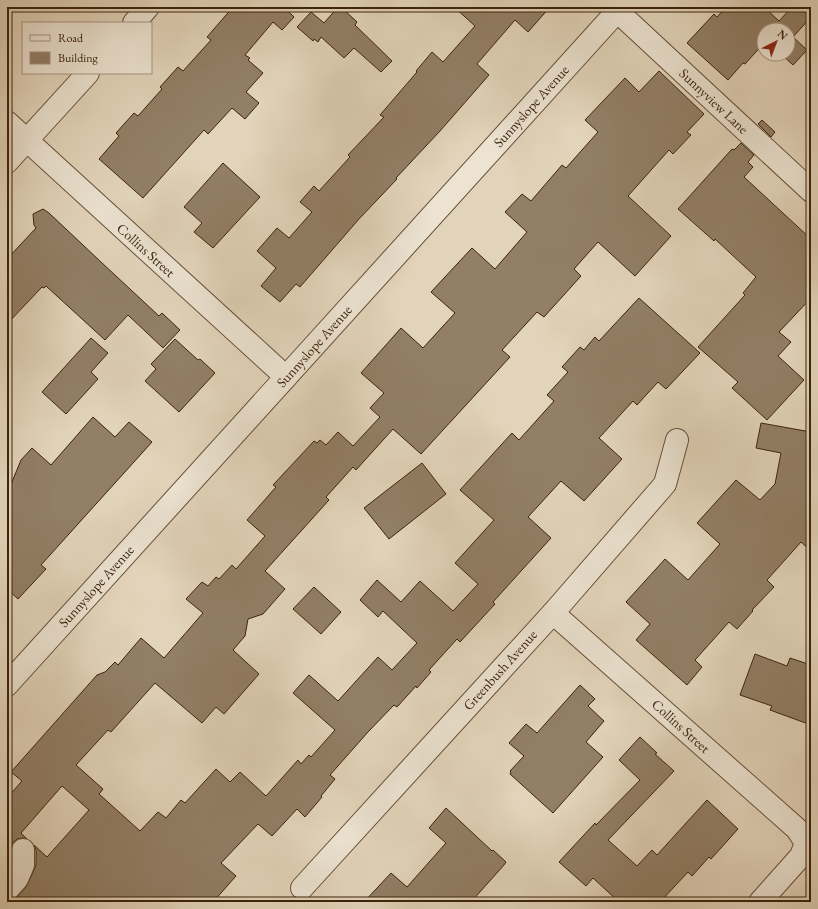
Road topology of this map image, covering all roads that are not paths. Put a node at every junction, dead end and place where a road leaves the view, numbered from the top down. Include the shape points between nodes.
1 (148, 7) edge
2 (619, 9) edge
3 (135, 22) edge
4 (87, 74) edge
5 (7, 122) edge
6 (27, 140) junction
7 (7, 162) edge
8 (811, 191) edge
9 (286, 377) junction
10 (677, 440) dead end
11 (553, 613) junction
12 (7, 685) edge
13 (23, 850) dead end
14 (302, 888) dead end
15 (7, 890) edge
16 (760, 902) edge

1 - 3 street
2 - 8 street, Sunnyview Lane
2 - 9 street, Sunnyslope Avenue
4 - 6 street
5 - 6 street, Collins Street
6 - 7 street
6 - 9 street, Collins Street
9 - 12 street, Sunnyslope Avenue
10 - 11 street, Greenbush Avenue via 665,484
11 - 14 street, Greenbush Avenue
11 - 16 street, Collins Street via 797,829 806,843 801,856
13 - 15 street via 23,865 17,879

